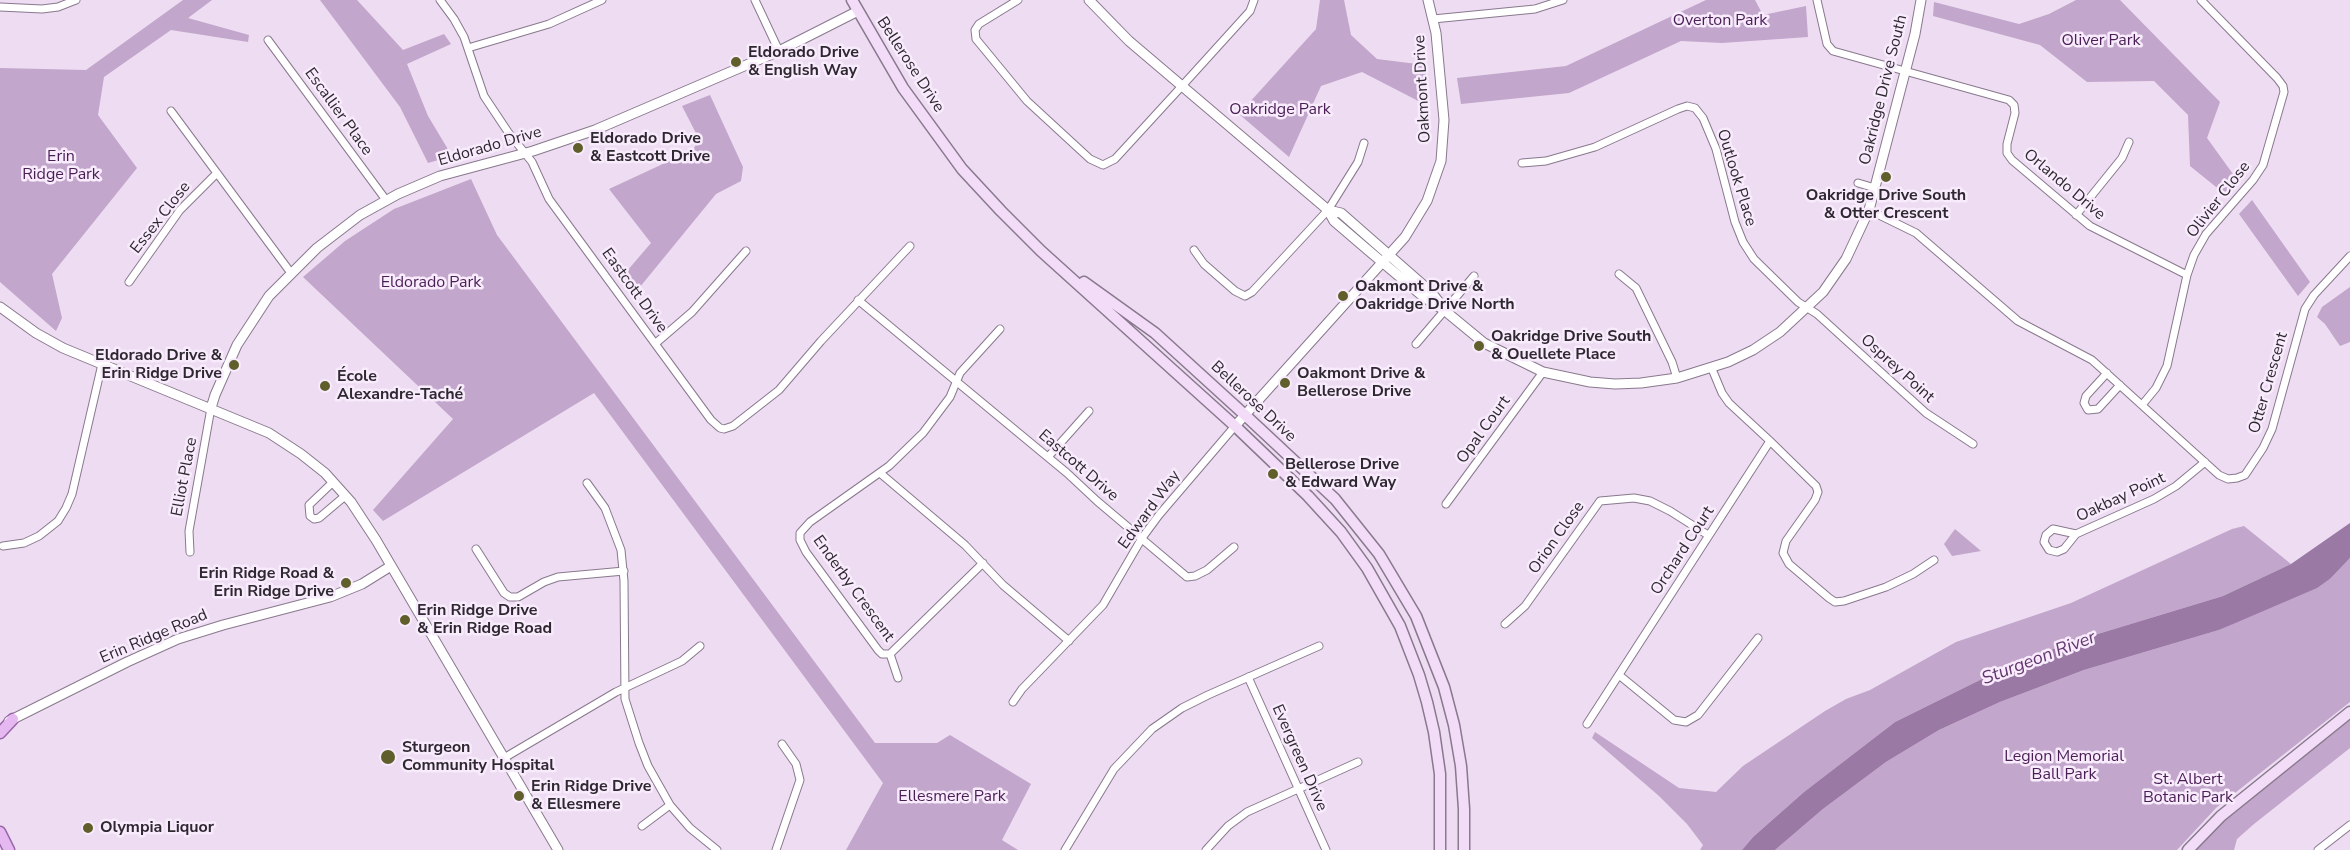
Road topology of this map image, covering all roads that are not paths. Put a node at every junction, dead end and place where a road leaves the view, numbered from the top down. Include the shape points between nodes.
1 (76, 0) edge
2 (440, 0) edge
3 (602, 0) edge
4 (755, 0) edge
5 (852, 0) edge
6 (1018, 0) edge
7 (1089, 0) edge
8 (1254, 0) edge
9 (1428, 0) edge
10 (1563, 0) edge
11 (1817, 0) edge
12 (1921, 0) edge
13 (2200, 0) edge
14 (0, 7) edge
15 (858, 11) junction
16 (1433, 19) junction
17 (268, 40) dead end
18 (468, 48) junction
19 (779, 51) junction
20 (1906, 71) junction
21 (1182, 86) junction
22 (171, 111) dead end
23 (1364, 142) dead end
24 (2129, 142) dead end
25 (525, 153) junction
26 (1522, 163) dead end
27 (217, 173) junction
28 (1858, 183) dead end
29 (1875, 188) junction
30 (386, 200) junction
31 (1328, 210) junction
32 (1869, 210) junction
33 (2076, 215) junction
34 (910, 246) dead end
35 (1194, 250) dead end
36 (746, 251) dead end
37 (1041, 251) junction
38 (2350, 256) edge
39 (1386, 259) junction
40 (291, 273) junction
41 (1619, 274) dead end
42 (2187, 275) junction
43 (1474, 276) dead end
44 (129, 282) dead end
45 (858, 300) junction
46 (1807, 308) junction
47 (1444, 310) junction
48 (1, 311) edge
49 (1000, 329) dead end
50 (656, 343) junction
51 (1416, 344) dead end
52 (102, 364) junction
53 (1712, 369) junction
54 (1543, 372) junction
55 (2107, 373) junction
56 (1677, 378) junction
57 (957, 381) junction
58 (2120, 386) junction
59 (2142, 405) junction
60 (211, 408) junction
61 (1089, 411) dead end
62 (1245, 415) junction
63 (1235, 426) junction
64 (1770, 441) junction
65 (1974, 444) dead end
66 (1048, 457) junction
67 (2205, 462) junction
68 (880, 473) junction
69 (333, 482) junction
70 (587, 483) dead end
71 (345, 496) junction
72 (1446, 504) dead end
73 (792, 529) dead end
74 (800, 533) junction
75 (2076, 534) junction
76 (1708, 536) junction
77 (1142, 538) junction
78 (3, 546) dead end
79 (1234, 547) dead end
80 (476, 549) dead end
81 (189, 552) dead end
82 (1934, 560) dead end
83 (983, 563) junction
84 (391, 566) junction
85 (624, 571) junction
86 (1505, 624) dead end
87 (1758, 638) dead end
88 (1069, 641) junction
89 (700, 646) dead end
90 (1319, 646) dead end
91 (890, 654) junction
92 (1619, 675) junction
93 (1248, 677) junction
94 (898, 678) dead end
95 (625, 688) junction
96 (1013, 702) dead end
97 (2350, 712) edge
98 (13, 719) junction
99 (1587, 724) dead end
100 (0, 726) edge
101 (0, 733) edge
102 (782, 744) dead end
103 (504, 758) junction
104 (1358, 762) dead end
105 (1298, 789) junction
106 (669, 805) junction
107 (2350, 825) edge
108 (642, 826) dead end
109 (0, 832) edge
110 (9, 850) edge
111 (558, 850) edge
112 (717, 850) edge
113 (776, 850) edge
114 (1065, 850) edge
115 (1206, 850) edge
116 (1326, 850) edge
117 (1440, 850) edge
118 (1464, 850) edge
119 (2188, 850) edge
120 (2318, 850) edge

1 - 14 street via 42,9
2 - 18 street, Eastcott Drive
3 - 18 street via 549,24
4 - 19 street
5 - 15 main road, Bellerose Drive
6 - 21 street via 979,24 976,39 1018,92 1094,162 1106,164 1114,159
7 - 21 street, Oakridge Drive South via 1119,32
8 - 21 street via 1250,11
9 - 16 street, Oakmont Drive
10 - 16 street via 1535,9
11 - 20 street via 1827,44 1833,51
12 - 20 street, Oakridge Drive South
13 - 42 street, Olivier Close via 2277,78 2284,90 2263,165 2200,243
15 - 19 street, Eldorado Drive
15 - 37 main road, Bellerose Drive via 903,88 962,169
16 - 39 street, Oakmont Drive via 1443,110 1441,161 1416,220
17 - 30 street, Escallier Place
18 - 25 street, Eastcott Drive via 484,96
19 - 25 street, Eldorado Drive via 595,130
20 - 29 street, Oakridge Drive South
20 - 33 street, Orlando Drive via 2009,100 2015,113 2007,144 2009,156
21 - 31 street, Oakridge Drive South
22 - 27 street
23 - 31 street via 1358,162
24 - 33 street via 2122,158
25 - 30 street, Eldorado Drive via 440,176
25 - 50 street, Eastcott Drive via 554,206
26 - 46 street, Outlook Place via 1546,161 1595,147 1682,107 1695,108 1719,157 1743,242 1768,275
27 - 40 street
27 - 44 street, Essex Close via 180,210
28 - 29 street, Oakridge Drive South
29 - 32 street, Oakridge Drive South
30 - 40 street, Eldorado Drive via 343,227
31 - 35 street via 1249,295 1233,290
31 - 39 street, Oakridge Drive South via 1335,221
32 - 46 street, Oakridge Drive South via 1842,266
32 - 55 street, Otter Crescent via 1916,233 2018,321 2083,355
33 - 42 street, Orlando Drive via 2098,231
34 - 45 street, Eastcott Drive
36 - 50 street via 692,312
37 - 62 main road, Bellerose Drive via 1155,333
37 - 63 main road, Bellerose Drive
38 - 67 street, Otter Crescent via 2305,309 2272,429 2251,468 2241,477 2228,479
39 - 47 street, Oakridge Drive South via 1425,298
39 - 62 street, Oakmont Drive
40 - 60 street, Eldorado Drive via 244,332
41 - 56 street via 1636,288
42 - 59 street, Olivier Close via 2167,366
43 - 47 street
45 - 50 street, Eastcott Drive via 779,390 729,428 720,428 711,420
45 - 57 street, Eastcott Drive
46 - 53 street, Oakridge Drive South via 1767,341
46 - 65 street, Osprey Point via 1926,413
47 - 51 street
47 - 54 street, Oakridge Drive South via 1484,343
48 - 52 street via 53,342
49 - 57 street, Enderby Crescent
52 - 60 street
52 - 78 street via 66,508 39,536
53 - 56 street, Oakridge Drive South
53 - 64 street via 1729,404
54 - 56 street, Oakridge Drive South via 1615,384
54 - 72 street, Opal Court
55 - 58 street, Otter Crescent
55 - 58 street via 2086,396 2088,410 2098,409
57 - 66 street, Eastcott Drive
57 - 68 street, Enderby Crescent via 937,417
58 - 59 street, Otter Crescent
59 - 67 street, Otter Crescent
60 - 69 street via 278,438
60 - 81 street, Elliot Place via 189,531
61 - 66 street
62 - 63 street, Oakmont Drive
62 - 118 main road, Bellerose Drive via 1351,517 1379,554 1416,616 1436,663 1454,725 1463,787
63 - 77 street, Edward Way
63 - 117 main road, Bellerose Drive via 1341,532 1400,626 1419,675 1434,732 1441,796
64 - 76 street, Orchard Court
64 - 82 street via 1816,486 1815,500 1786,542 1783,553 1789,564 1829,598 1844,601 1886,587
66 - 77 street, Eastcott Drive
67 - 75 street, Oakbay Point via 2166,494
68 - 74 street, Enderby Crescent
68 - 83 street
69 - 71 street
69 - 71 street via 309,505 310,516 319,518
70 - 85 street via 613,524
71 - 84 street
73 - 74 street, Enderby Crescent
74 - 91 street, Enderby Crescent via 806,552 878,650
75 - 75 street, Oakbay Point via 2057,552 2044,542 2053,529
76 - 86 street, Orion Close via 1650,501 1602,500 1525,606
76 - 92 street, Orchard Court
77 - 79 street, Eastcott Drive via 1190,578 1207,570
77 - 88 street, Edward Way via 1107,599
80 - 85 street via 510,597 518,597 558,577
83 - 88 street
83 - 91 street, Enderby Crescent
84 - 98 street, Erin Ridge Road via 330,597 178,639
84 - 103 street
85 - 95 street
87 - 92 street via 1698,715 1686,722 1674,720
88 - 96 street, Edward Way
89 - 95 street via 682,662
90 - 93 street
91 - 94 street, Enderby Crescent
92 - 99 street, Orchard Court
93 - 105 street, Evergreen Drive
93 - 114 street via 1182,708 1136,744 1109,775
95 - 103 street
95 - 106 street via 626,705 639,743
97 - 119 main road via 2221,816
98 - 100 street, Erin Ridge Road
98 - 101 main road
102 - 113 street via 796,764 800,780
103 - 111 street
104 - 105 street
105 - 115 street via 1237,819
105 - 116 street, Evergreen Drive
106 - 108 street
106 - 112 street
107 - 120 street
109 - 110 main road

